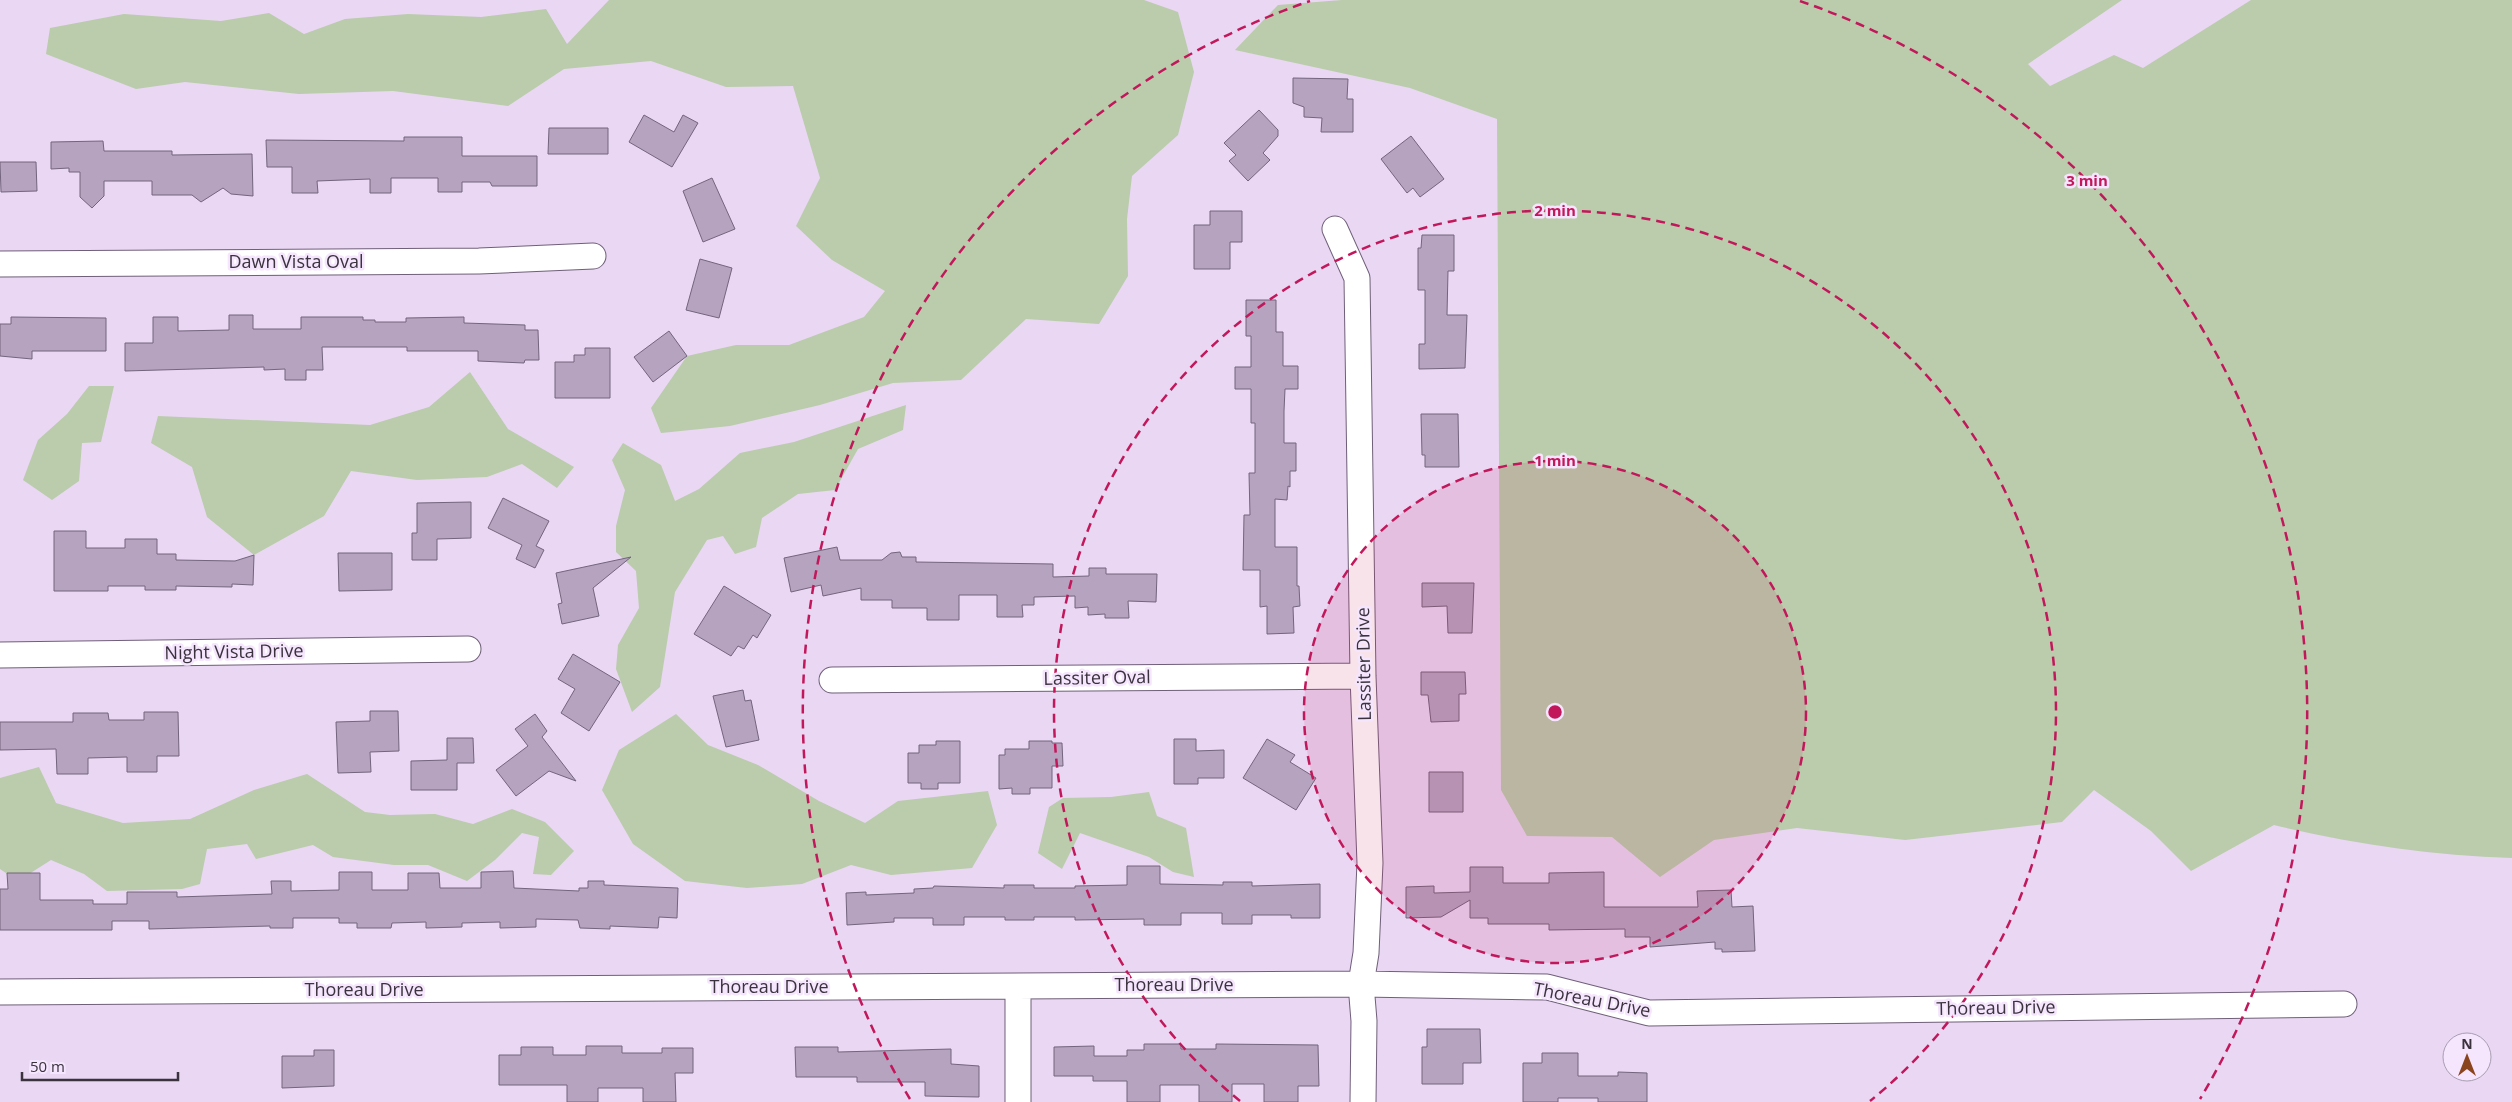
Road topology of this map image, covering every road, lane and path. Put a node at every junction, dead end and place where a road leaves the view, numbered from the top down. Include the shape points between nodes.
1 (1335, 229) dead end
2 (592, 256) dead end
3 (0, 264) edge
4 (468, 649) dead end
5 (0, 655) edge
6 (1363, 676) junction
7 (832, 680) dead end
8 (1361, 984) junction
9 (1018, 986) junction
10 (0, 992) edge
11 (2344, 1004) dead end
12 (1018, 1102) edge
13 (1363, 1102) edge

1 - 6 street, Lassiter Drive via 1357,278
2 - 3 street, Dawn Vista Oval via 479,262
4 - 5 street, Night Vista Drive
6 - 7 street, Lassiter Oval
6 - 8 street, Lassiter Drive via 1370,863 1366,953
8 - 9 street, Thoreau Drive
8 - 11 street, Thoreau Drive via 1547,987 1649,1013
8 - 13 street, Lassiter Drive
9 - 10 street, Thoreau Drive
9 - 12 street

